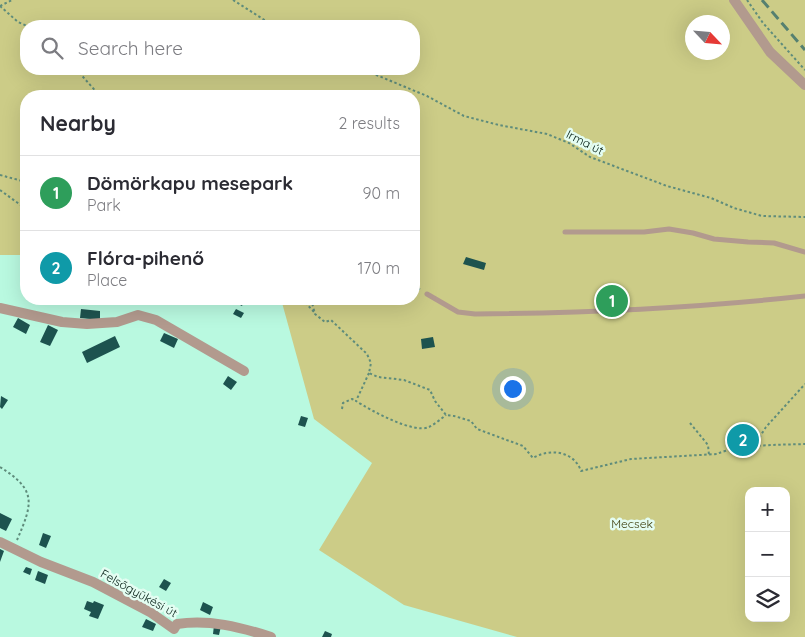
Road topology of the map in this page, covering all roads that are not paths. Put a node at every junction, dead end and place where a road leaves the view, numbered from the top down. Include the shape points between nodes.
1 (734, 0) edge
2 (805, 85) edge
3 (565, 232) dead end
4 (805, 252) edge
5 (427, 294) dead end
6 (805, 296) edge
7 (0, 308) edge
8 (244, 371) dead end
9 (0, 542) edge
10 (174, 633) edge
11 (270, 637) edge

1 - 2 street via 770,52
3 - 4 lane via 669,229 714,238 774,243
5 - 6 lane via 458,312 475,314 586,313
7 - 8 street via 62,322 87,324 117,322 138,315 156,320
9 - 10 street, Felsőgyükési út via 93,582 150,612
10 - 11 street, Felsőgyükési út via 177,624 192,622 241,628

